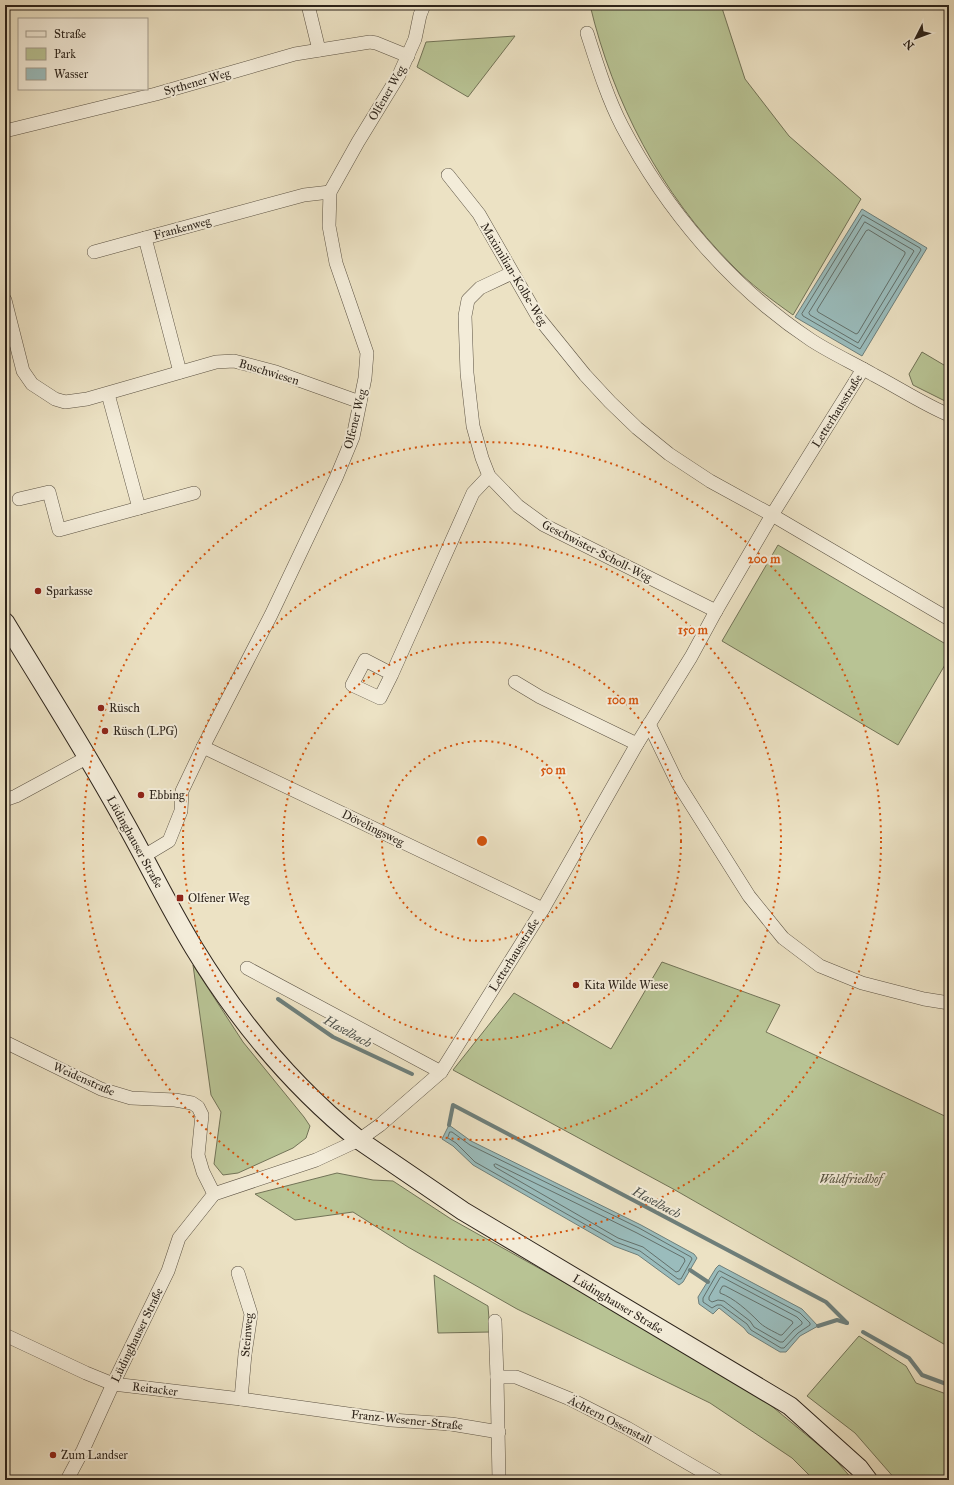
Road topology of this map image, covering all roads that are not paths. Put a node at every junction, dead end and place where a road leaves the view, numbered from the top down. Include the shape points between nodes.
1 (308, 5) edge
2 (424, 5) edge
3 (587, 33) dead end
4 (319, 50) junction
5 (408, 56) junction
6 (5, 131) edge
7 (448, 174) dead end
8 (330, 192) junction
9 (145, 238) junction
10 (94, 252) dead end
11 (512, 273) junction
12 (5, 300) edge
13 (863, 369) junction
14 (180, 372) junction
15 (108, 394) junction
16 (360, 402) junction
17 (949, 415) edge
18 (489, 476) junction
19 (194, 493) dead end
20 (19, 499) dead end
21 (139, 508) junction
22 (772, 515) junction
23 (716, 611) junction
24 (949, 619) edge
25 (5, 622) edge
26 (392, 674) junction
27 (514, 682) dead end
28 (650, 724) junction
29 (637, 744) junction
30 (203, 747) junction
31 (88, 757) junction
32 (5, 800) edge
33 (144, 856) junction
34 (543, 909) junction
35 (247, 968) dead end
36 (949, 1003) edge
37 (5, 1042) edge
38 (441, 1072) junction
39 (359, 1140) junction
40 (214, 1194) junction
41 (238, 1273) dead end
42 (495, 1321) dead end
43 (5, 1335) edge
44 (497, 1377) junction
45 (113, 1384) junction
46 (241, 1399) junction
47 (315, 1409) joint
48 (499, 1432) junction
49 (67, 1480) edge
50 (499, 1480) edge
51 (717, 1480) edge
52 (868, 1480) edge

1 - 4 street
2 - 5 street, Olfener Weg
3 - 13 street via 622,125 652,178 689,229 729,274 774,314 811,340
4 - 5 street, Sythener Weg via 370,42
4 - 6 street, Sythener Weg via 294,54 156,94
5 - 8 street, Olfener Weg
7 - 11 street, Maximilian-Kolbe-Weg via 479,214
8 - 9 street, Frankenweg via 304,195
8 - 16 street, Olfener Weg via 329,226 336,263 367,353 366,378
9 - 10 street
9 - 14 street, Frankenweg
11 - 18 street, Geschwister-Scholl-Weg via 480,288 468,300 465,316 467,373 473,426
11 - 22 street, Maximilian-Kolbe-Weg via 538,317 560,346 632,423 670,454 710,481
12 - 15 street, Buschwiesen via 23,370 32,384 55,399 65,402
13 - 17 street, Letterhausstraße
13 - 22 street, Letterhausstraße
14 - 15 street, Buschwiesen
14 - 16 street, Buschwiesen via 216,362 234,361 276,372
15 - 21 street
16 - 30 street, Olfener Weg via 353,437 336,478 271,615
18 - 23 street, Geschwister-Scholl-Weg via 518,506 544,525
18 - 26 street via 473,493
19 - 21 street
20 - 21 street via 49,492 59,530
22 - 23 street, Letterhausstraße
22 - 24 street
23 - 28 street, Letterhausstraße
25 - 31 street, Lüdinghauser Straße
26 - 26 street via 365,660 352,685 380,698
27 - 29 street
28 - 29 street, Letterhausstraße
28 - 36 street via 677,782 749,896 783,938 820,966 862,983
29 - 34 street, Letterhausstraße
30 - 33 street, Olfener Weg via 182,790 181,811 169,841
30 - 34 street, Dövelingsweg
31 - 32 street
31 - 33 street, Lüdinghauser Straße
33 - 39 street, Lüdinghauser Straße via 194,948 254,1035 291,1078
34 - 38 street, Letterhausstraße
35 - 38 street
37 - 40 street, Weidenstraße via 102,1089 131,1098 175,1100 192,1103 198,1107 202,1115 198,1155
38 - 39 street, Letterhausstraße
39 - 40 street via 316,1160
39 - 52 street, Lüdinghauser Straße via 463,1212 790,1406 859,1468
40 - 45 street, Lüdinghauser Straße via 179,1238 168,1271
41 - 46 street, Steinweg via 251,1314
42 - 44 street
43 - 45 street, Reitacker
44 - 48 street
44 - 51 street, Ächtern Ossenstall via 516,1377 570,1399 628,1428
45 - 46 street, Reitacker
45 - 49 street, Lüdinghauser Straße
46 - 47 street, Reitacker
47 - 48 street, Franz-Wesener-Straße
48 - 50 street

